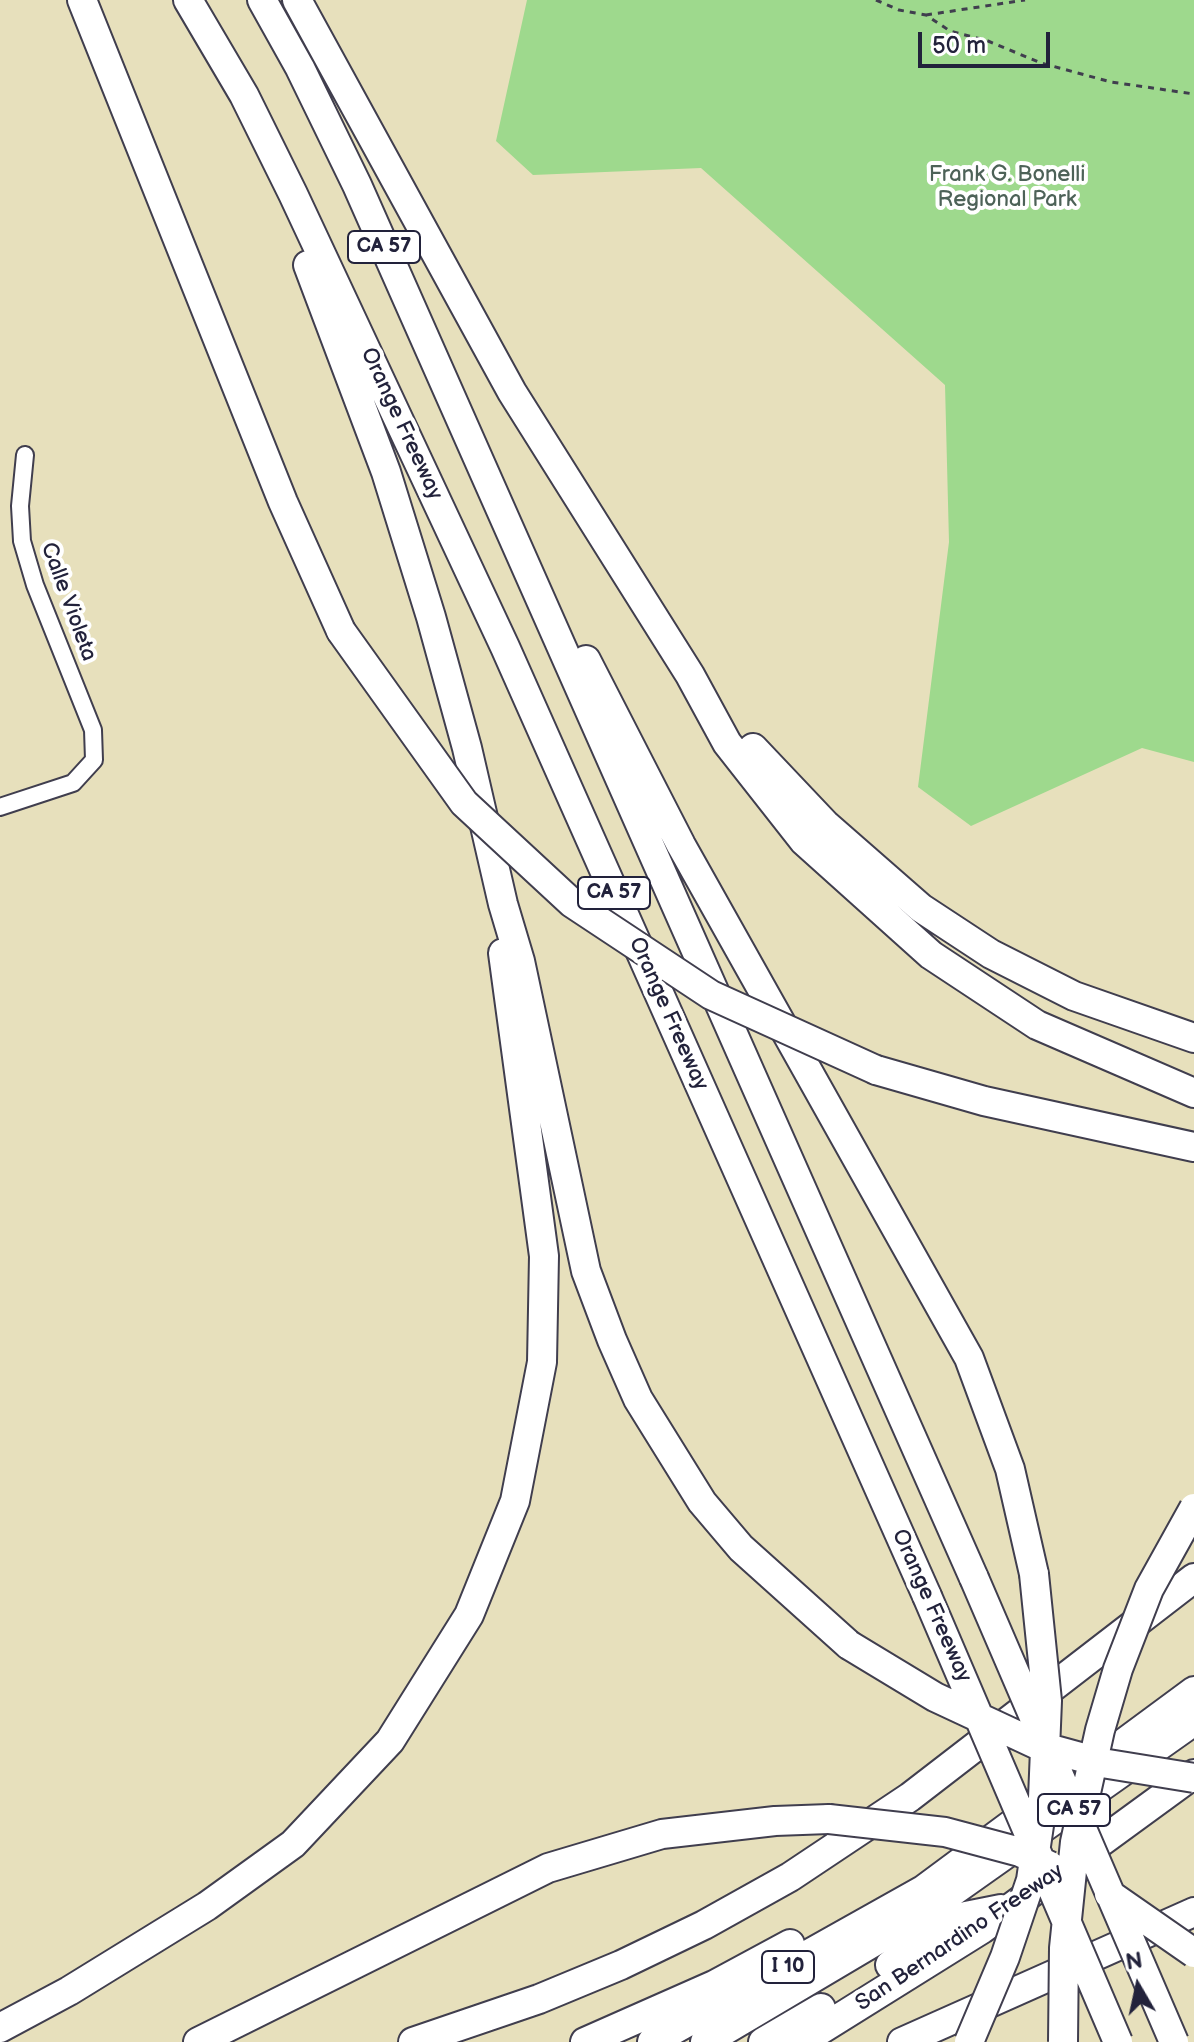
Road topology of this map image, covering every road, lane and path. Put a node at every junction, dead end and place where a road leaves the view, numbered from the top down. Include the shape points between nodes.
1 (82, 0) edge
2 (188, 0) edge
3 (262, 0) edge
4 (297, 0) edge
5 (876, 0) edge
6 (1025, 0) edge
7 (926, 15) junction
8 (1194, 94) edge
9 (293, 194) junction
10 (25, 455) dead end
11 (497, 498) junction
12 (690, 675) junction
13 (0, 807) edge
14 (503, 904) junction
15 (1194, 1038) edge
16 (1194, 1093) edge
17 (1194, 1147) edge
18 (1194, 1508) edge
19 (1194, 1578) edge
20 (1194, 1691) edge
21 (1194, 1721) edge
22 (1194, 1776) edge
23 (923, 1890) junction
24 (1014, 1906) junction
25 (1194, 1912) edge
26 (1194, 1953) edge
27 (0, 2028) edge
28 (198, 2042) edge
29 (413, 2042) edge
30 (585, 2042) edge
31 (652, 2042) edge
32 (705, 2042) edge
33 (763, 2042) edge
34 (801, 2042) edge
35 (902, 2042) edge
36 (969, 2042) edge
37 (1063, 2042) edge
38 (1118, 2042) edge
39 (1174, 2042) edge

1 - 17 highway, bridge via 283,502 341,631 464,803 572,903 711,995 876,1070 984,1101
2 - 9 highway, Orange Freeway / CA 57 via 244,95
3 - 11 highway, CA 57 via 357,185
4 - 12 highway via 512,392
5 - 7 path
6 - 7 path
7 - 8 path via 950,31 1041,63 1111,82
9 - 14 highway via 308,266 386,472 431,617
9 - 38 highway, Orange Freeway / CA 57, bridge via 505,647 927,1596
10 - 13 street, Calle Violeta via 22,541 93,730 94,760 73,783
11 - 36 highway, bridge via 681,845 969,1358 1010,1469 1034,1574 1047,1701 1043,1798 1031,1880
11 - 39 highway, CA 57, bridge
12 - 15 highway via 825,824 921,908 991,954 1074,996
12 - 16 highway via 727,743 804,841 931,955 1037,1025
14 - 22 highway, bridge via 520,961 586,1271 638,1399 702,1502 741,1548 849,1645 935,1697 1040,1746 1102,1763
14 - 27 highway via 504,970 544,1256 542,1362 515,1501 469,1615 390,1741 293,1844 194,1914
18 - 37 highway, bridge via 1149,1589 1100,1730 1075,1842 1064,1948
19 - 29 highway via 910,1797 790,1877 621,1965
20 - 23 highway, I 10
21 - 32 highway via 921,1914
22 - 24 highway, San Bernardino Freeway
23 - 30 highway via 858,1905 714,1985
23 - 31 highway, I 10
24 - 33 highway via 966,1916
24 - 34 highway, San Bernardino Freeway
25 - 35 highway
26 - 28 highway, bridge via 1106,1892 1020,1852 945,1832 829,1819 775,1821 662,1834 548,1868

